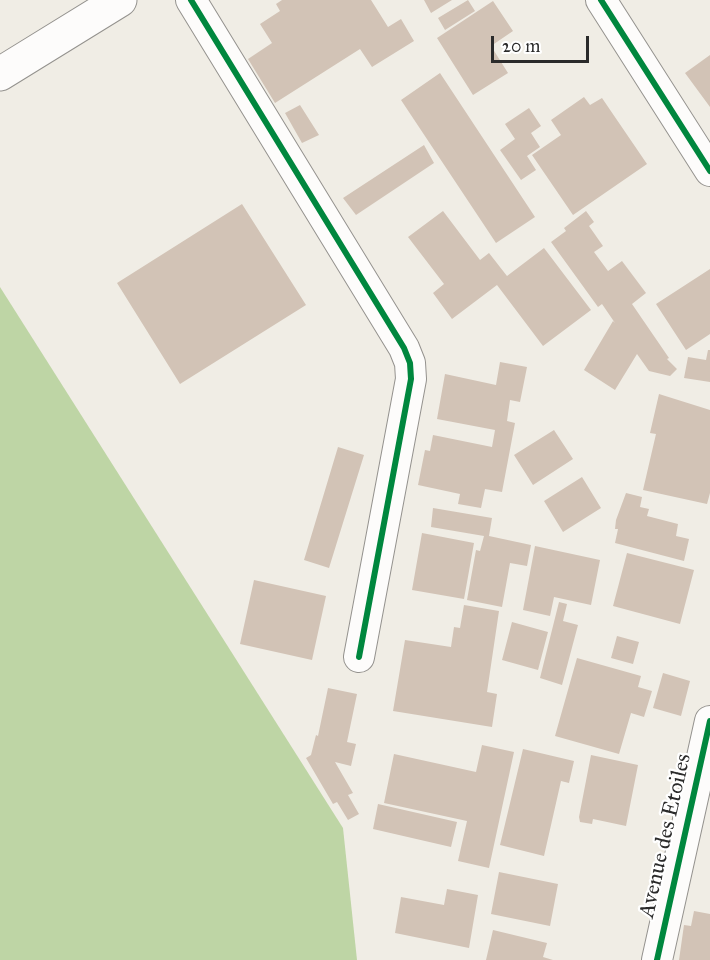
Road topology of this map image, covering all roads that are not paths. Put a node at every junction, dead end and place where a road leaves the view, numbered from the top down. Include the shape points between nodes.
1 (120, 0) edge
2 (191, 0) edge
3 (601, 0) edge
4 (0, 74) edge
5 (710, 171) edge
6 (359, 657) dead end
7 (710, 721) edge
8 (657, 960) edge

1 - 4 highway
2 - 6 street via 410,363 411,379
3 - 5 street
7 - 8 street, Avenue des Etoiles

